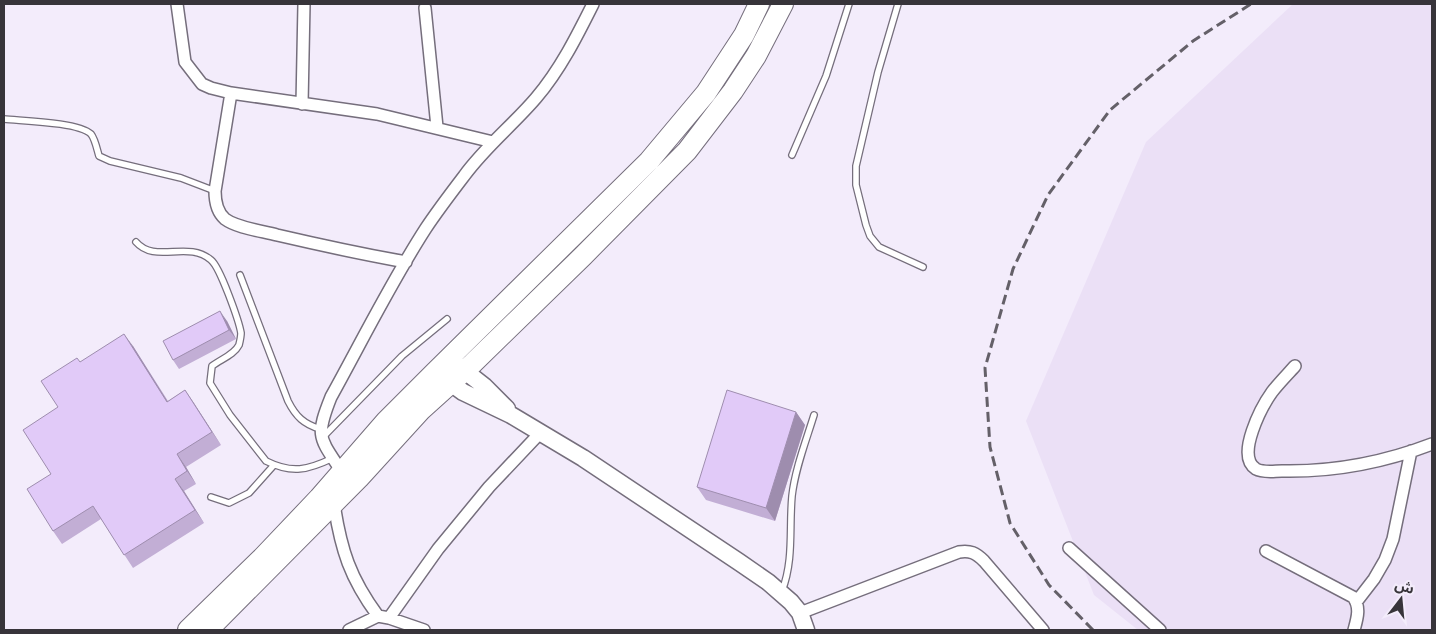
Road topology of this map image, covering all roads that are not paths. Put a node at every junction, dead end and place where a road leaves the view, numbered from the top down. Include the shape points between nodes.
1 (177, 4) edge
2 (304, 4) edge
3 (593, 4) edge
4 (759, 4) edge
5 (783, 4) edge
6 (849, 4) edge
7 (898, 4) edge
8 (425, 8) dead end
9 (231, 93) junction
10 (302, 104) junction
11 (4, 119) edge
12 (437, 127) junction
13 (493, 142) junction
14 (792, 155) dead end
15 (215, 191) junction
16 (136, 242) dead end
17 (406, 262) junction
18 (923, 267) dead end
19 (240, 274) dead end
20 (447, 318) dead end
21 (1295, 366) dead end
22 (450, 371) junction
23 (814, 415) dead end
24 (541, 432) junction
25 (321, 434) junction
26 (1432, 444) edge
27 (1412, 451) junction
28 (274, 465) junction
29 (337, 465) junction
30 (211, 497) dead end
31 (334, 504) junction
32 (1069, 548) dead end
33 (1266, 551) dead end
34 (781, 593) junction
35 (1357, 601) junction
36 (800, 613) junction
37 (384, 617) junction
38 (188, 630) edge
39 (208, 630) edge
40 (349, 630) edge
41 (424, 630) edge
42 (806, 630) edge
43 (1043, 630) edge
44 (1160, 630) edge
45 (1354, 630) edge

1 - 9 street via 185,62 202,84
2 - 10 street
3 - 13 street via 548,83
4 - 22 highway via 711,86 655,154
5 - 22 highway via 752,63 687,151 590,250
6 - 14 lane via 826,76
7 - 18 lane via 856,166 856,185 870,236 879,247
8 - 12 street
9 - 10 street
9 - 15 street
10 - 12 street via 377,114
11 - 15 lane via 83,128 92,135 99,156
12 - 13 street
13 - 17 street via 465,174
15 - 17 street via 218,210 232,223 339,250
16 - 28 lane via 146,251 156,253 183,250 198,254 210,259 217,268 241,333 237,349 212,366 210,383 230,415 266,461
17 - 25 street via 331,397 322,419
19 - 25 lane via 295,415
20 - 25 lane via 402,356
21 - 27 street via 1271,393 1250,436 1249,460 1255,468 1307,472
22 - 24 street via 474,398
22 - 29 highway
22 - 31 highway via 421,410
23 - 34 lane via 792,496 790,559
24 - 34 street via 681,522
24 - 37 street via 489,488
25 - 29 street
26 - 27 street
27 - 35 street via 1393,539 1374,579
28 - 29 lane via 295,470
28 - 30 lane via 249,493 229,503
29 - 38 highway via 262,558
31 - 37 street via 344,555 363,595
31 - 39 highway
32 - 44 street
33 - 35 street
34 - 36 street
35 - 45 street
36 - 42 street
36 - 43 street via 959,552 970,551 984,560
37 - 40 street
37 - 41 street

